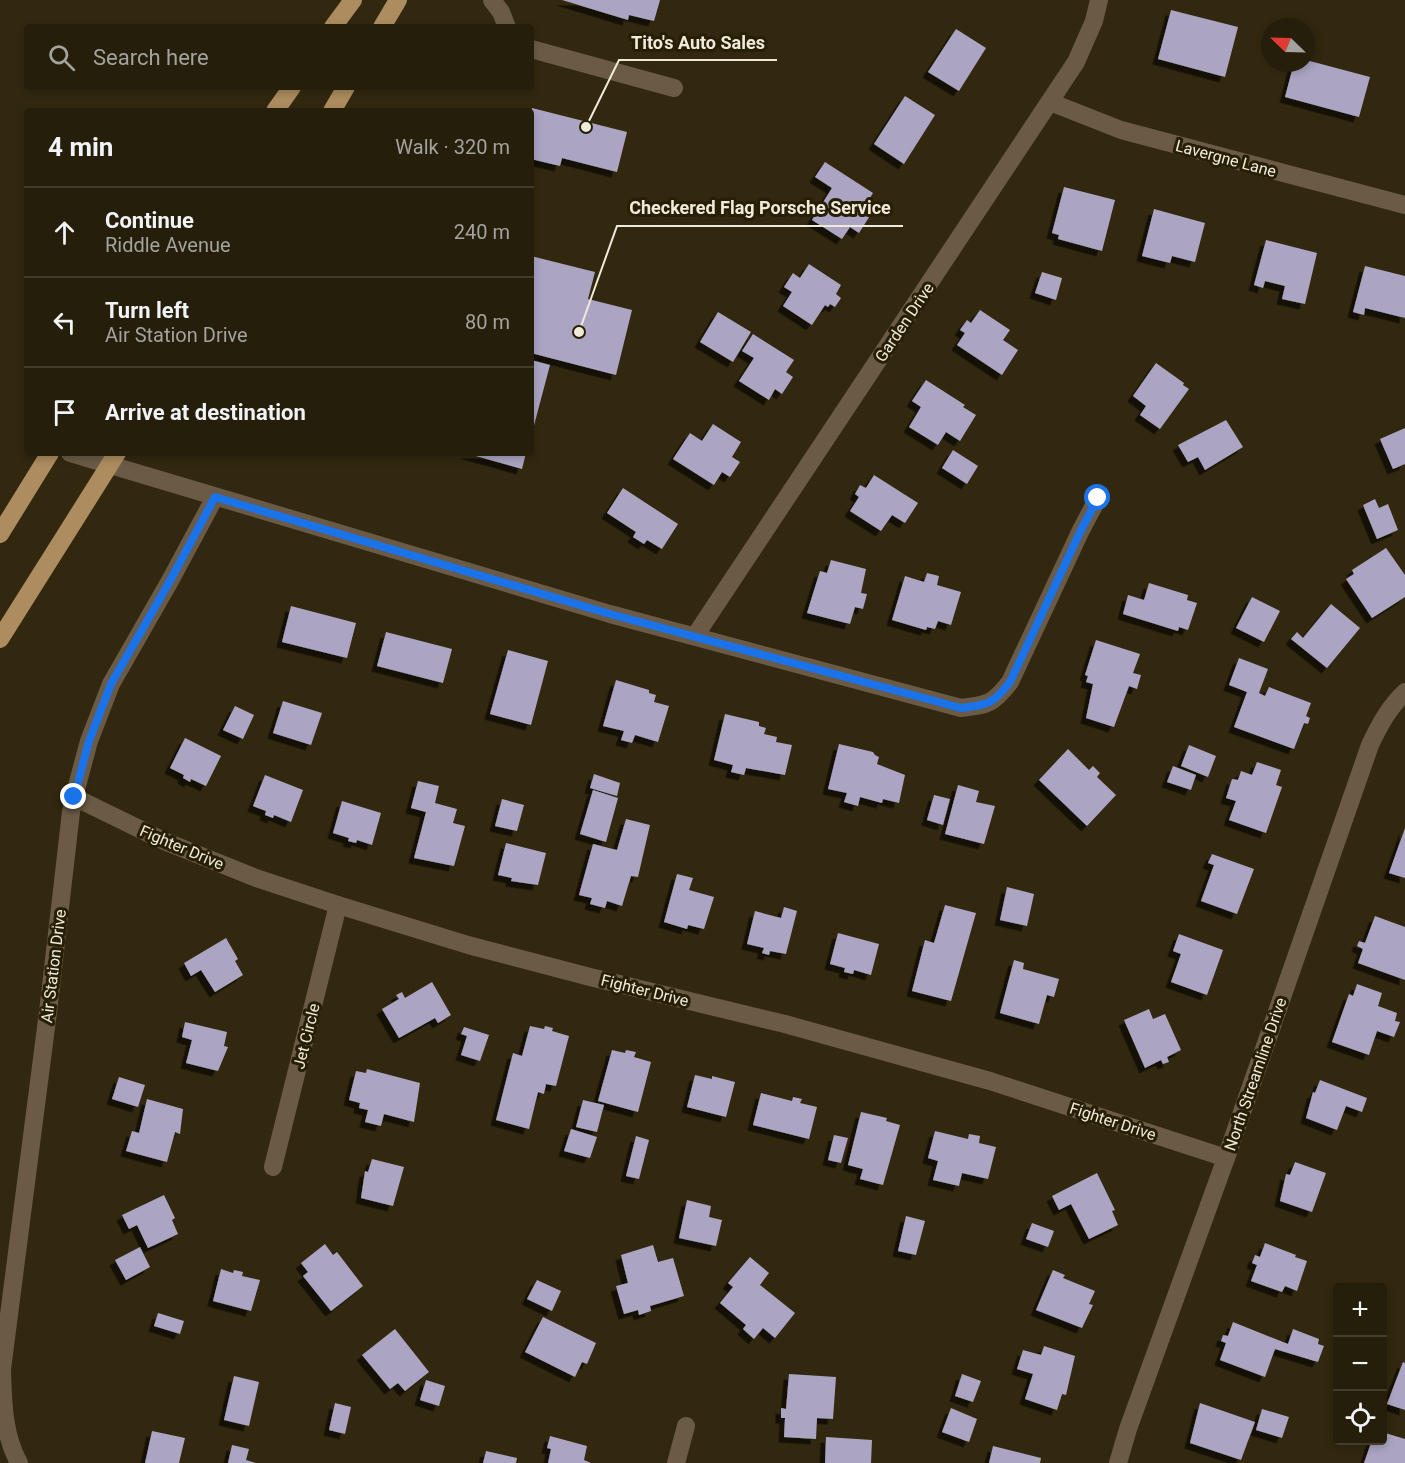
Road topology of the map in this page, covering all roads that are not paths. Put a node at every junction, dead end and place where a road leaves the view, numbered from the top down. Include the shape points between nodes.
1 (398, 0) edge
2 (492, 0) edge
3 (1100, 0) edge
4 (350, 1) edge
5 (335, 24) edge
6 (384, 24) edge
7 (506, 24) edge
8 (534, 50) edge
9 (674, 88) dead end
10 (289, 90) edge
11 (344, 90) edge
12 (1050, 102) junction
13 (277, 108) edge
14 (334, 108) edge
15 (1405, 205) edge
16 (48, 456) edge
17 (92, 456) edge
18 (113, 459) edge
19 (215, 497) junction
20 (1098, 498) dead end
21 (0, 534) edge
22 (695, 636) junction
23 (0, 639) edge
24 (1405, 692) edge
25 (74, 797) junction
26 (338, 905) junction
27 (1226, 1158) junction
28 (273, 1167) dead end
29 (686, 1426) dead end
30 (19, 1463) edge
31 (676, 1463) edge
32 (1118, 1463) edge

1 - 6 main road
2 - 7 street
3 - 12 street, Garden Drive via 1077,62
4 - 5 main road
8 - 9 street
10 - 13 main road
11 - 14 main road
12 - 15 street, Lavergne Lane via 1121,130
12 - 22 street, Garden Drive
16 - 21 main road
17 - 18 street
18 - 19 street
18 - 23 main road
19 - 22 street
19 - 25 street, Air Station Drive via 111,684 89,741
20 - 22 street via 1010,682 983,705 961,708
24 - 27 street, North Streamline Drive via 1382,720 1370,745
25 - 26 street, Fighter Drive via 164,841
25 - 30 street, Air Station Drive via 2,1369 3,1410
26 - 27 street, Fighter Drive via 468,945 785,1024 990,1081
26 - 28 street, Jet Circle
27 - 32 street, North Streamline Drive
29 - 31 street

